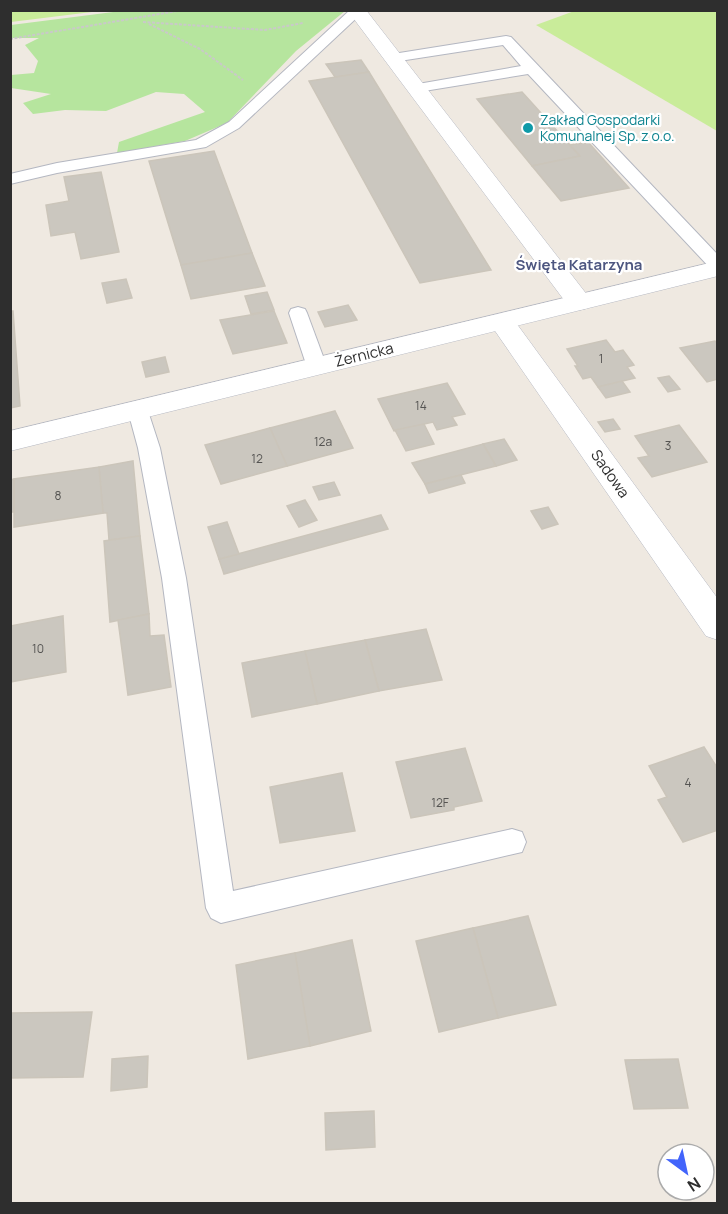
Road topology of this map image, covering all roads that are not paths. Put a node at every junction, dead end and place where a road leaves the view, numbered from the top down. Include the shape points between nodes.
1 (351, 16) edge
2 (393, 58) junction
3 (531, 69) junction
4 (418, 88) junction
5 (10, 179) edge
6 (717, 267) edge
7 (579, 302) junction
8 (298, 313) dead end
9 (502, 322) junction
10 (317, 367) junction
11 (138, 411) junction
12 (10, 441) edge
13 (717, 626) edge
14 (512, 842) dead end

1 - 2 street via 365,23
1 - 5 lane via 234,125 200,144
2 - 3 lane via 506,40
2 - 4 street
3 - 4 lane
3 - 6 lane
4 - 7 street
6 - 7 street, Żernicka
7 - 9 street, Żernicka
8 - 10 lane
9 - 10 street, Żernicka
9 - 13 street, Sadowa
10 - 11 street, Żernicka
11 - 12 street, Żernicka
11 - 14 lane via 174,578 221,908

